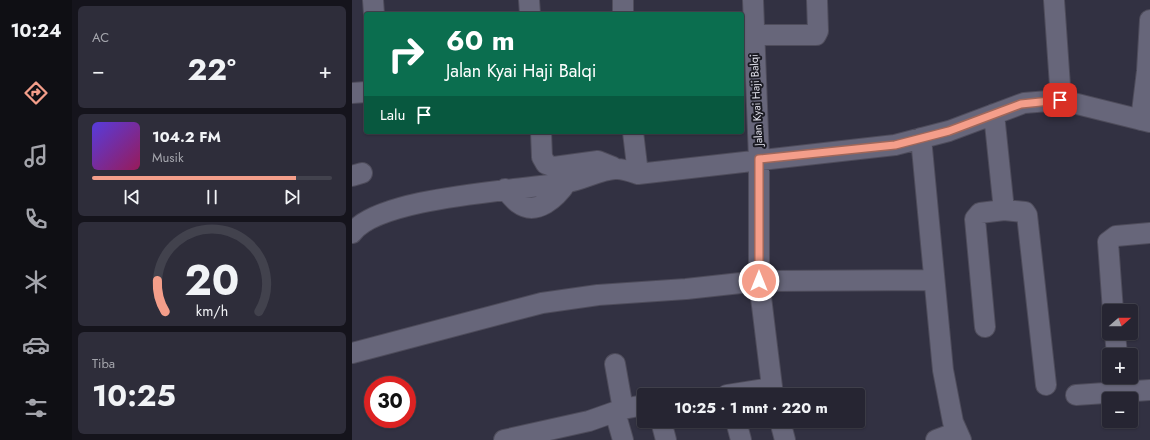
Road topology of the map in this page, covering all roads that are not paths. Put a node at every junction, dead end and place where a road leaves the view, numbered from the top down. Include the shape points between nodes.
1 (373, 0) edge
2 (623, 0) edge
3 (753, 0) edge
4 (817, 0) edge
5 (1054, 0) edge
6 (374, 12) edge
7 (624, 12) edge
8 (1150, 20) edge
9 (750, 43) edge
10 (364, 92) edge
11 (352, 93) edge
12 (1060, 100) junction
13 (994, 114) junction
14 (1146, 121) edge
15 (541, 134) edge
16 (633, 134) edge
17 (921, 138) junction
18 (759, 159) junction
19 (617, 168) junction
20 (638, 174) junction
21 (1004, 210) junction
22 (352, 233) edge
23 (1150, 233) edge
24 (934, 280) junction
25 (759, 281) junction
26 (1112, 304) edge
27 (985, 327) dead end
28 (352, 353) edge
29 (615, 364) dead end
30 (1119, 384) edge
31 (1046, 385) dead end
32 (772, 388) edge
33 (1150, 390) edge
34 (1076, 395) dead end
35 (637, 407) edge
36 (619, 411) junction
37 (663, 428) edge
38 (738, 428) edge
39 (782, 428) edge
40 (583, 431) edge
41 (959, 436) edge
42 (504, 440) edge
43 (623, 440) edge
44 (666, 440) edge
45 (741, 440) edge
46 (785, 440) edge
47 (936, 440) edge

1 - 6 street
2 - 7 street
3 - 9 street, Jalan Kyai Haji Balqi
4 - 9 street via 816,34
5 - 12 street
8 - 14 street
9 - 18 street, Jalan Kyai Haji Balqi
10 - 11 street
12 - 13 street, Jalan Kyai Haji Balqi via 1024,103
12 - 14 street, Jalan Kyai Haji Balqi
13 - 17 street, Jalan Kyai Haji Balqi via 949,131
13 - 21 street
15 - 19 street via 542,157 546,164 554,167 598,161
16 - 20 street
17 - 18 street, Jalan Kyai Haji Balqi via 895,145
17 - 24 street
18 - 20 street
18 - 25 street
19 - 20 street
19 - 22 street via 567,182 557,197 532,208 519,204 505,189 419,203 360,224
21 - 27 street via 980,213 975,219
21 - 31 street via 1027,214
23 - 26 street via 1116,236 1108,242
24 - 25 street
24 - 41 street via 943,370 952,416
25 - 28 street via 686,289 598,294 542,303
25 - 32 street
29 - 36 street
30 - 33 street
30 - 34 street
35 - 36 street
36 - 40 street
36 - 43 street
37 - 44 street
38 - 45 street
39 - 46 street
40 - 42 street
41 - 47 street

